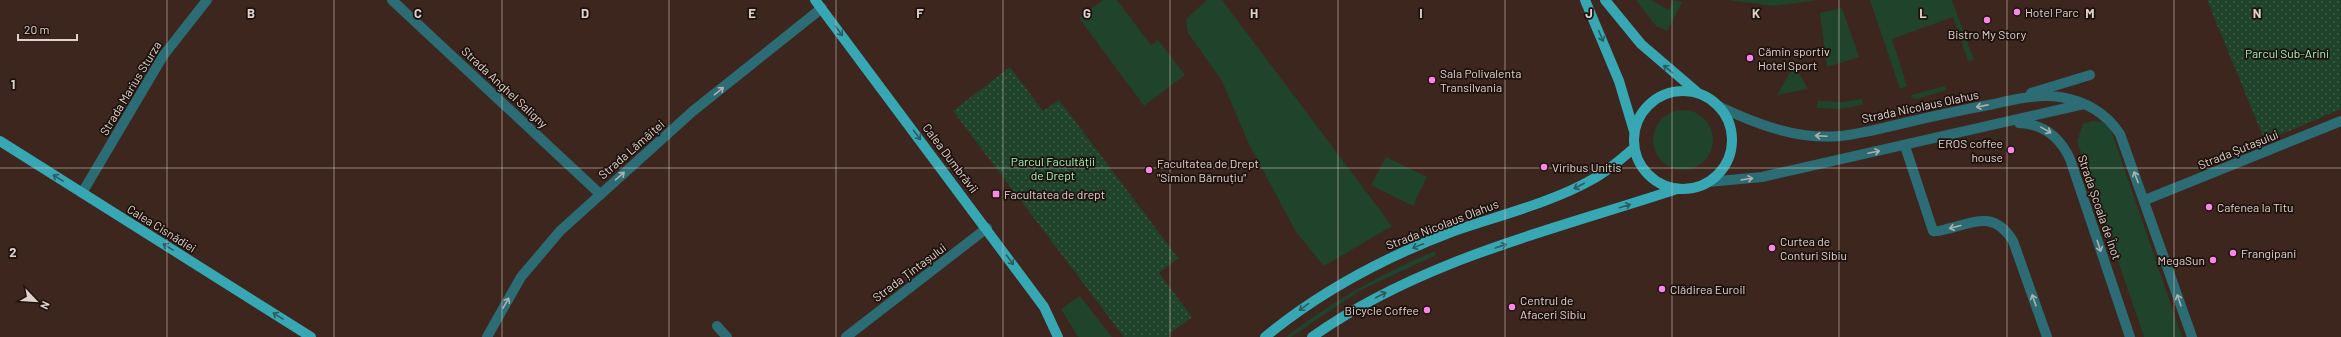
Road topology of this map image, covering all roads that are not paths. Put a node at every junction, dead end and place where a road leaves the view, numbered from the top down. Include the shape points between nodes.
1 (207, 0) edge
2 (392, 0) edge
3 (1585, 0) edge
4 (1605, 0) edge
5 (819, 4) edge
6 (2090, 75) dead end
7 (1699, 93) junction
8 (1998, 103) junction
9 (2084, 104) junction
10 (1718, 106) junction
11 (2341, 121) edge
12 (2009, 122) junction
13 (1634, 132) junction
14 (0, 141) edge
15 (1904, 146) junction
16 (1634, 148) junction
17 (1708, 182) junction
18 (1677, 189) junction
19 (82, 193) junction
20 (600, 194) junction
21 (2145, 200) junction
22 (987, 228) junction
23 (717, 326) dead end
24 (311, 337) edge
25 (487, 337) edge
26 (727, 337) edge
27 (846, 337) edge
28 (1058, 337) edge
29 (1265, 337) edge
30 (1312, 337) edge
31 (2047, 337) edge
32 (2130, 337) edge
33 (2192, 337) edge

1 - 19 street, Strada Marius Sturza via 163,56
2 - 20 street, Strada Anghel Saligny
3 -> 13 main road via 1619,81
7 -> 4 main road via 1641,44
20 -> 5 street, Strada Lămâiței
5 -> 22 main road, Calea Dumbrăvii
6 - 8 street
7 - 10 main road
7 - 13 main road via 1675,91 1652,101 1637,121
8 - 9 street, Strada Nicolaus Olahus via 2041,96 2058,97
8 -> 10 street, Strada Nicolaus Olahus via 1858,133 1822,136 1799,134 1767,126
9 - 12 street
21 -> 9 street, Strada Nicolaus Olahus via 2120,134 2105,116
10 - 17 main road via 1729,124 1732,146 1724,167
11 - 21 street, Strada Șutașului
12 - 15 street via 1970,128
12 -> 32 street, Strada Școala de Înot via 2028,123 2044,128 2064,146
13 - 16 main road
19 -> 14 main road, Calea Cisnădiei
17 -> 15 street via 1762,177
31 -> 15 street via 2013,241 2007,232 2001,225 1991,221 1977,221 1933,231
16 - 18 main road via 1648,176
16 -> 29 main road, Strada Nicolaus Olahus via 1615,164 1575,188 1453,232 1363,271 1310,302
17 - 18 main road via 1698,187
30 -> 18 main road via 1383,293 1436,269 1582,218
24 -> 19 main road, Calea Cisnădiei
25 -> 20 street, Strada Lămâiței via 535,258
33 -> 21 street
22 - 27 street, Strada Țintașului
22 -> 28 main road, Calea Dumbrăvii via 1044,307
23 - 26 street

